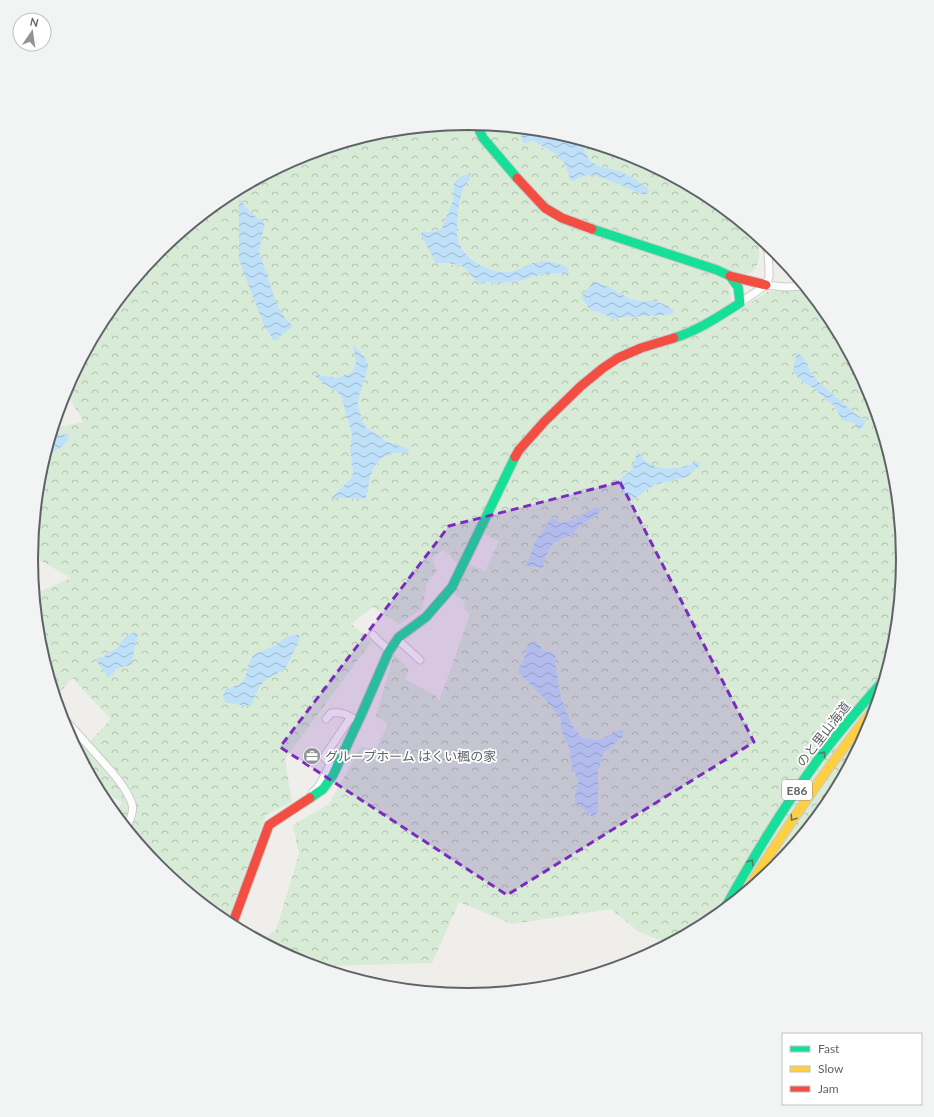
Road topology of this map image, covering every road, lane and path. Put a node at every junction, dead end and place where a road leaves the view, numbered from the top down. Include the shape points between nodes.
1 (480, 130) edge
2 (768, 253) edge
3 (730, 276) junction
4 (766, 285) junction
5 (798, 286) edge
6 (740, 303) junction
7 (373, 634) dead end
8 (397, 639) junction
9 (389, 651) junction
10 (420, 660) dead end
11 (875, 691) edge
12 (326, 719) dead end
13 (354, 719) junction
14 (864, 721) edge
15 (74, 730) edge
16 (300, 804) junction
17 (129, 822) edge
18 (760, 872) edge
19 (731, 897) edge
20 (234, 919) edge

1 - 3 main road via 528,191 545,208 562,218
2 - 4 street via 769,277
3 - 4 main road
3 - 6 main road via 738,287
4 - 5 street
4 - 6 street
6 - 8 main road via 717,318 680,336 618,358 581,386 545,421 519,450 452,587 426,617
7 - 9 street
8 - 9 main road
8 - 10 street
9 - 13 main road
19 -> 11 main road, のと里山海道 / E86 via 805,778
12 - 13 street via 331,713 338,712
13 - 16 main road via 333,775 323,789
13 - 16 street via 324,757 330,764 325,775 316,789
14 -> 18 main road, のと里山海道 / E86 via 816,784
15 - 17 street via 125,790 133,805
16 - 20 main road via 269,824

